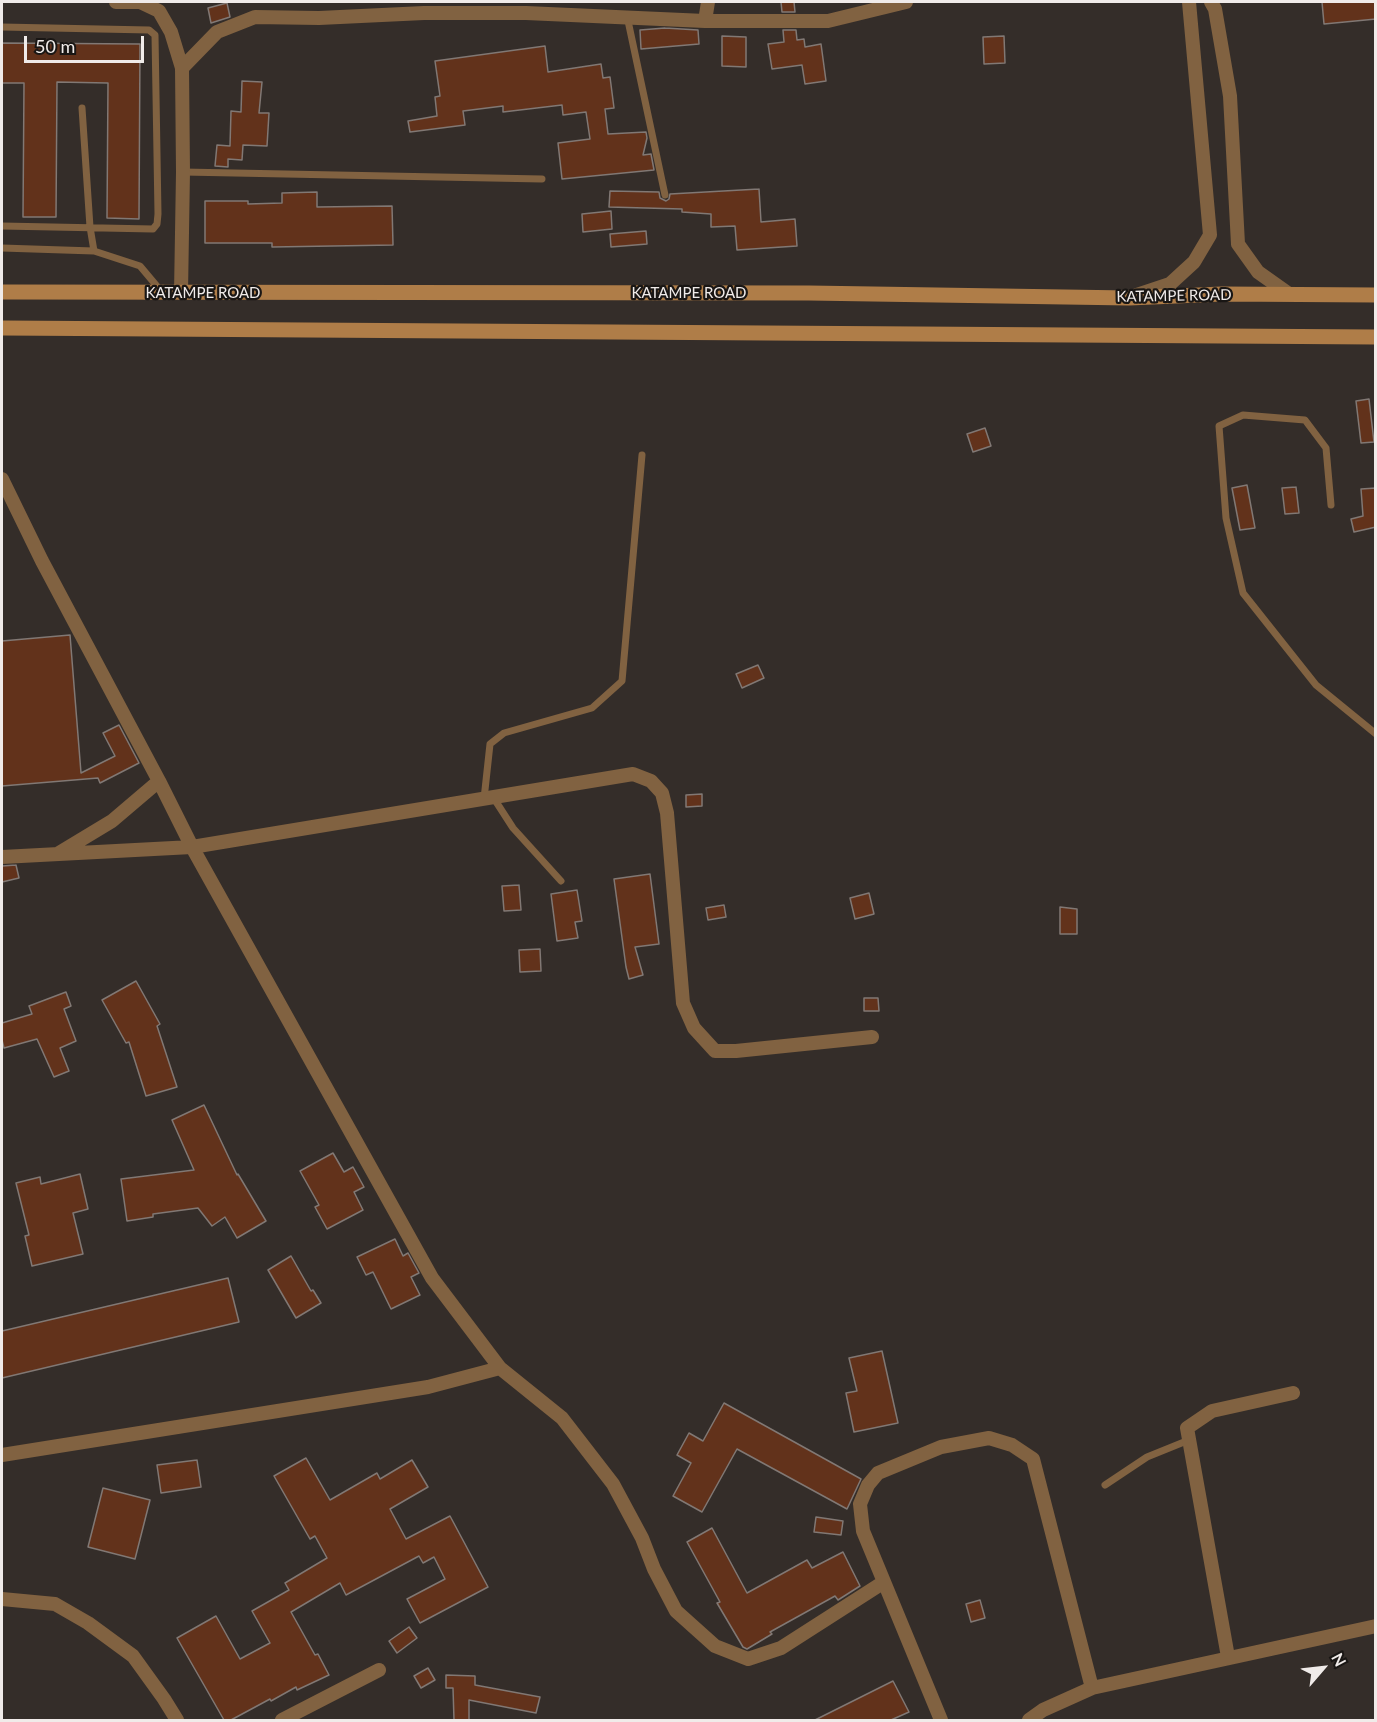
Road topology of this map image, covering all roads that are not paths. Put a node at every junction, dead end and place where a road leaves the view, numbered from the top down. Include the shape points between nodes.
1 (116, 2) edge
2 (708, 2) edge
3 (906, 2) edge
4 (1189, 2) edge
5 (1211, 2) edge
6 (526, 7) edge
7 (360, 9) edge
8 (627, 16) junction
9 (705, 21) junction
10 (2, 27) edge
11 (182, 68) junction
12 (82, 108) dead end
13 (183, 172) junction
14 (542, 179) dead end
15 (666, 195) dead end
16 (2, 226) edge
17 (90, 227) junction
18 (2, 248) edge
19 (94, 250) junction
20 (2, 292) edge
21 (163, 293) junction
22 (181, 293) junction
23 (1289, 294) junction
24 (1376, 295) edge
25 (1129, 298) junction
26 (2, 328) edge
27 (1376, 337) edge
28 (642, 455) dead end
29 (2, 479) edge
30 (1331, 505) dead end
31 (1376, 734) edge
32 (159, 781) junction
33 (488, 798) junction
34 (192, 847) junction
35 (57, 854) junction
36 (2, 857) edge
37 (561, 881) dead end
38 (872, 1037) dead end
39 (500, 1368) junction
40 (1293, 1393) dead end
41 (1189, 1440) junction
42 (2, 1455) edge
43 (1105, 1485) dead end
44 (884, 1582) junction
45 (2, 1599) edge
46 (1376, 1626) edge
47 (1228, 1657) junction
48 (379, 1670) dead end
49 (1092, 1688) junction
50 (177, 1720) edge
51 (282, 1720) edge
52 (940, 1720) edge
53 (1029, 1720) edge

1 - 11 street via 140,3 159,11 171,32
2 - 9 street
3 - 9 street via 828,21
4 - 25 street via 1210,235 1194,262 1170,284
5 - 23 street via 1230,96 1238,244 1258,272
6 - 7 street via 424,13
6 - 8 street
7 - 11 street via 319,18 255,17 217,32
8 - 9 street
8 - 15 lane
10 - 17 lane via 149,30 155,35 157,224 153,229
11 - 13 street
12 - 17 lane
13 - 14 lane
13 - 22 street
16 - 17 lane
17 - 19 lane
18 - 19 lane
19 - 21 lane via 140,266
20 - 21 main road, KATAMPE ROAD
21 - 22 main road, KATAMPE ROAD
22 - 25 main road, KATAMPE ROAD via 809,292
23 - 24 main road, KATAMPE ROAD
23 - 25 main road, KATAMPE ROAD
26 - 27 main road
28 - 33 lane via 622,681 592,708 504,733 490,744
29 - 32 street
30 - 31 lane via 1326,448 1305,420 1243,415 1219,426 1226,518 1242,593 1316,685
32 - 34 street
32 - 35 street via 112,821
33 - 34 street
33 - 37 lane
33 - 38 street via 633,774 651,781 662,793 667,813 682,1003 694,1028 715,1051
34 - 35 street
34 - 39 street via 432,1278
35 - 36 street
39 - 42 street via 429,1387
39 - 44 street via 562,1418 613,1484 676,1611 714,1646 748,1659 781,1648
40 - 41 street via 1212,1411 1187,1428
41 - 43 lane via 1147,1457
41 - 47 street
44 - 49 street via 863,1531 860,1504 878,1473 941,1447 989,1438 1012,1445 1033,1460
44 - 52 street
45 - 50 street via 55,1604 88,1623 133,1656
46 - 47 street
47 - 49 street
48 - 51 street
49 - 53 street

